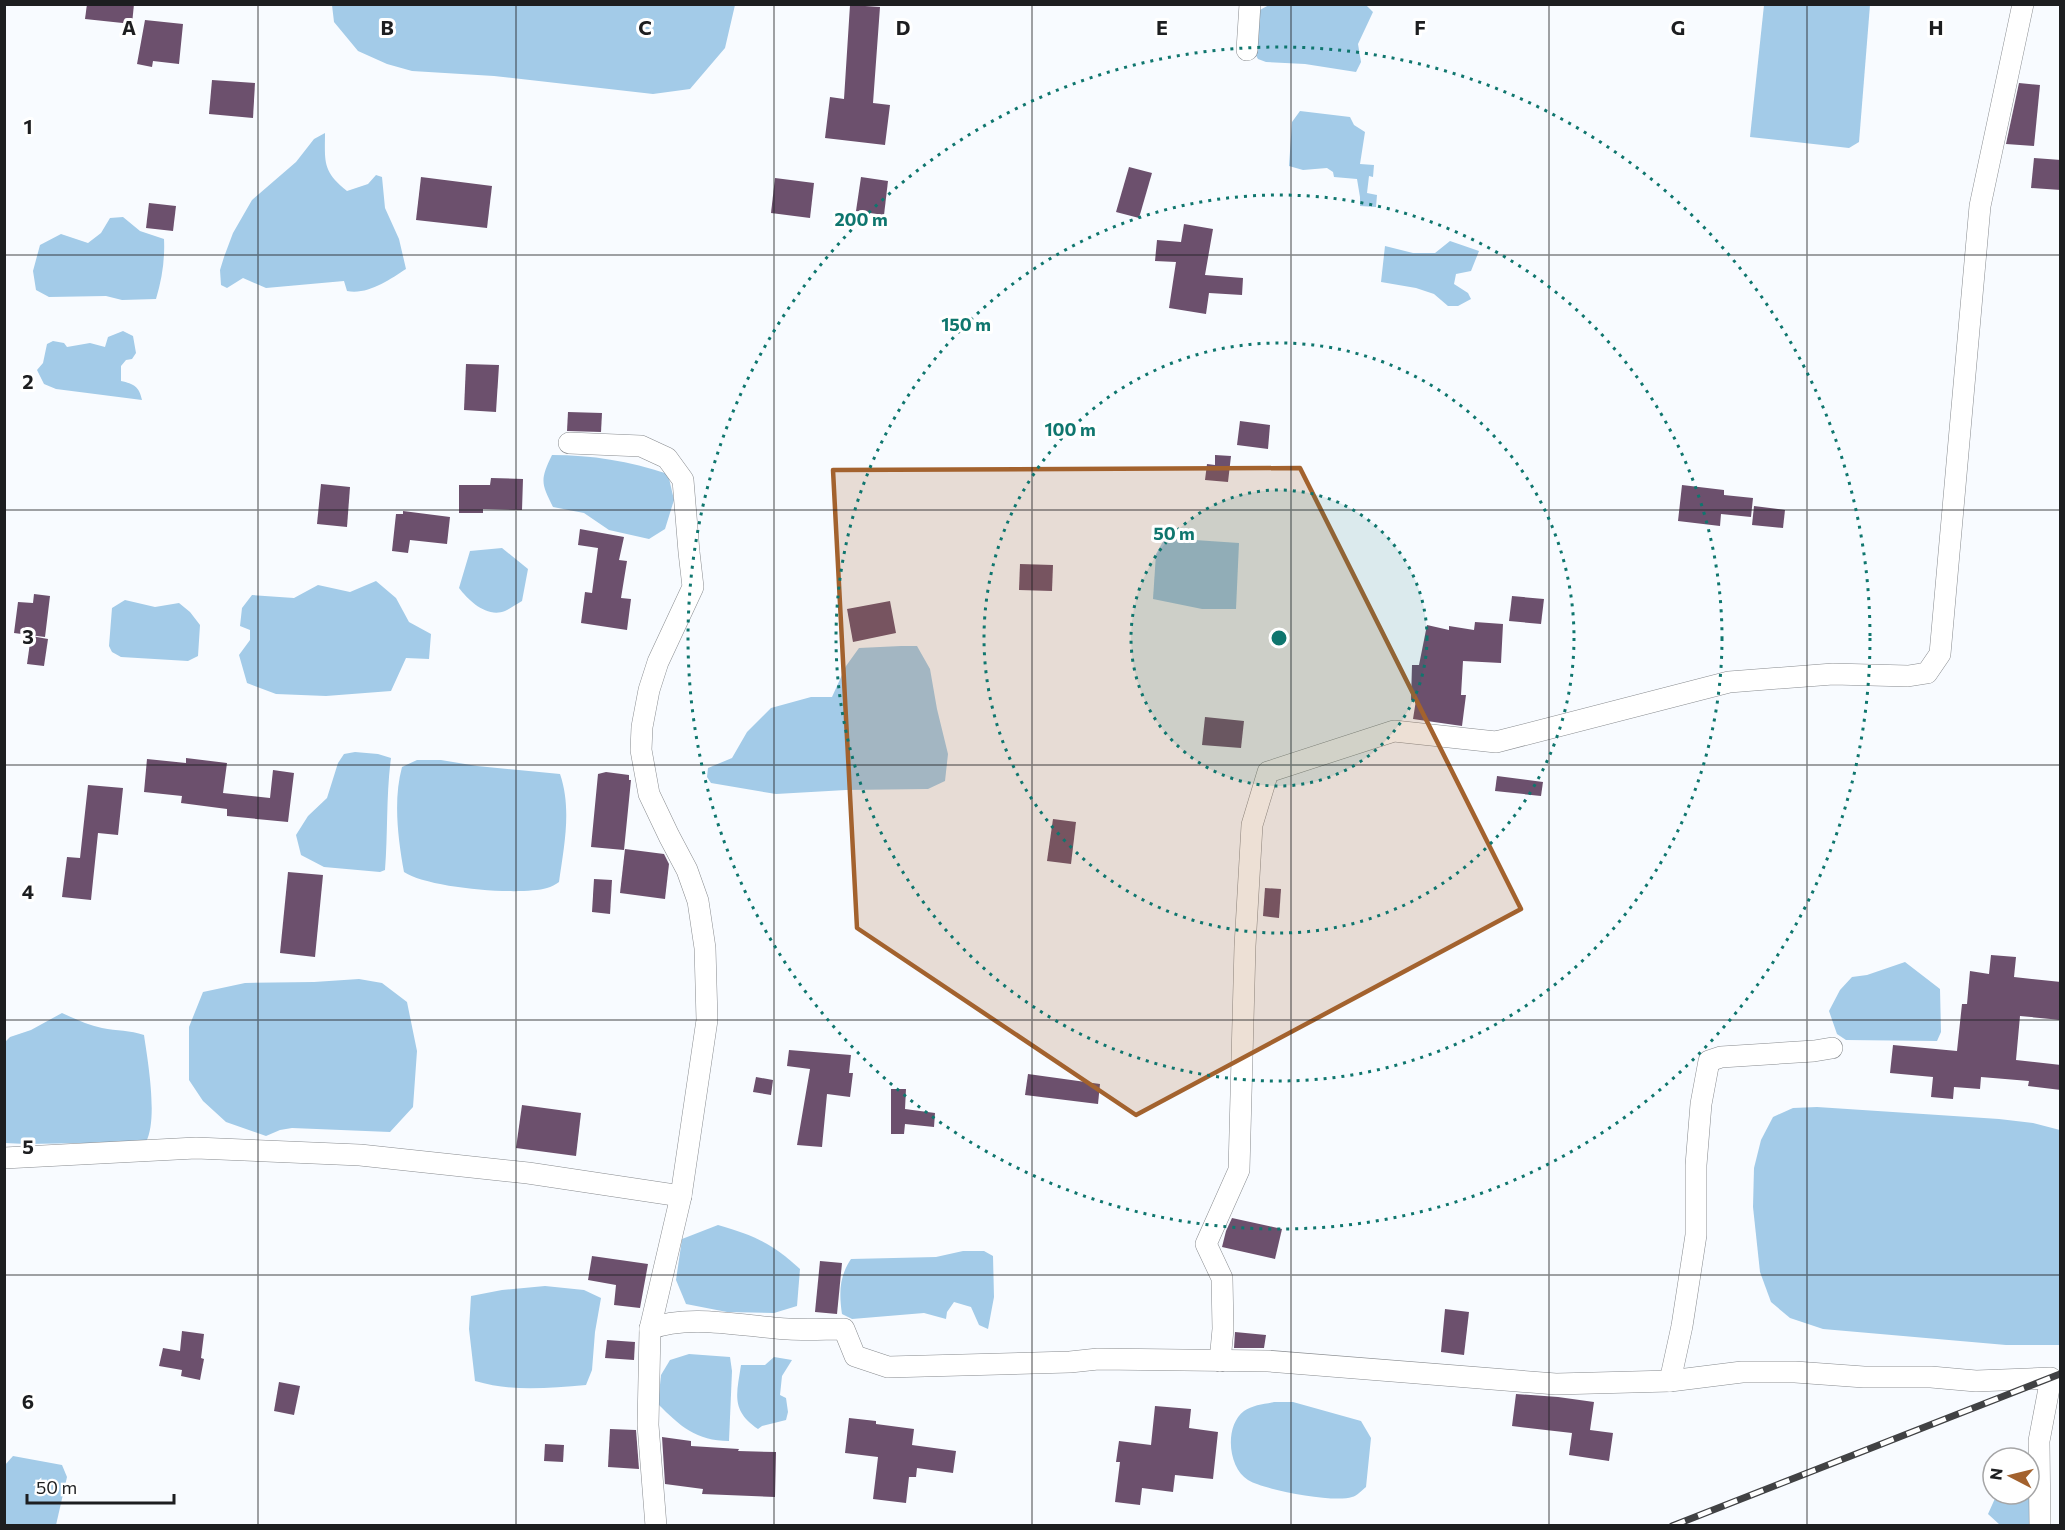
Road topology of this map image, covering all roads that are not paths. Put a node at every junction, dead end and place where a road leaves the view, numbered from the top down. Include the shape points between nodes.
1 (1250, 4) edge
2 (2023, 4) edge
3 (1247, 50) dead end
4 (569, 443) dead end
5 (1832, 1048) dead end
6 (4, 1158) edge
7 (681, 1196) junction
8 (650, 1329) junction
9 (1220, 1361) junction
10 (1670, 1381) junction
11 (656, 1526) edge
12 (2040, 1526) edge

1 - 3 street
2 - 9 street via 1980,206 1940,654 1927,673 1729,682 1496,742 1394,731 1268,772 1252,825 1239,1170 1206,1244 1222,1278
4 - 7 street via 641,446 667,458 682,480 693,587 658,662 642,727 641,750 649,794 698,901 705,948 707,1020
5 - 10 street via 1709,1061 1697,1155 1696,1235
6 - 7 street via 196,1148 360,1155 528,1173
7 - 8 street
8 - 9 street via 662,1323 716,1322 844,1329 855,1356 888,1367 1098,1359
8 - 11 street via 648,1425
9 - 10 street via 1268,1361 1556,1384
10 - 12 street via 1742,1372 1976,1381 2051,1378 2039,1441

